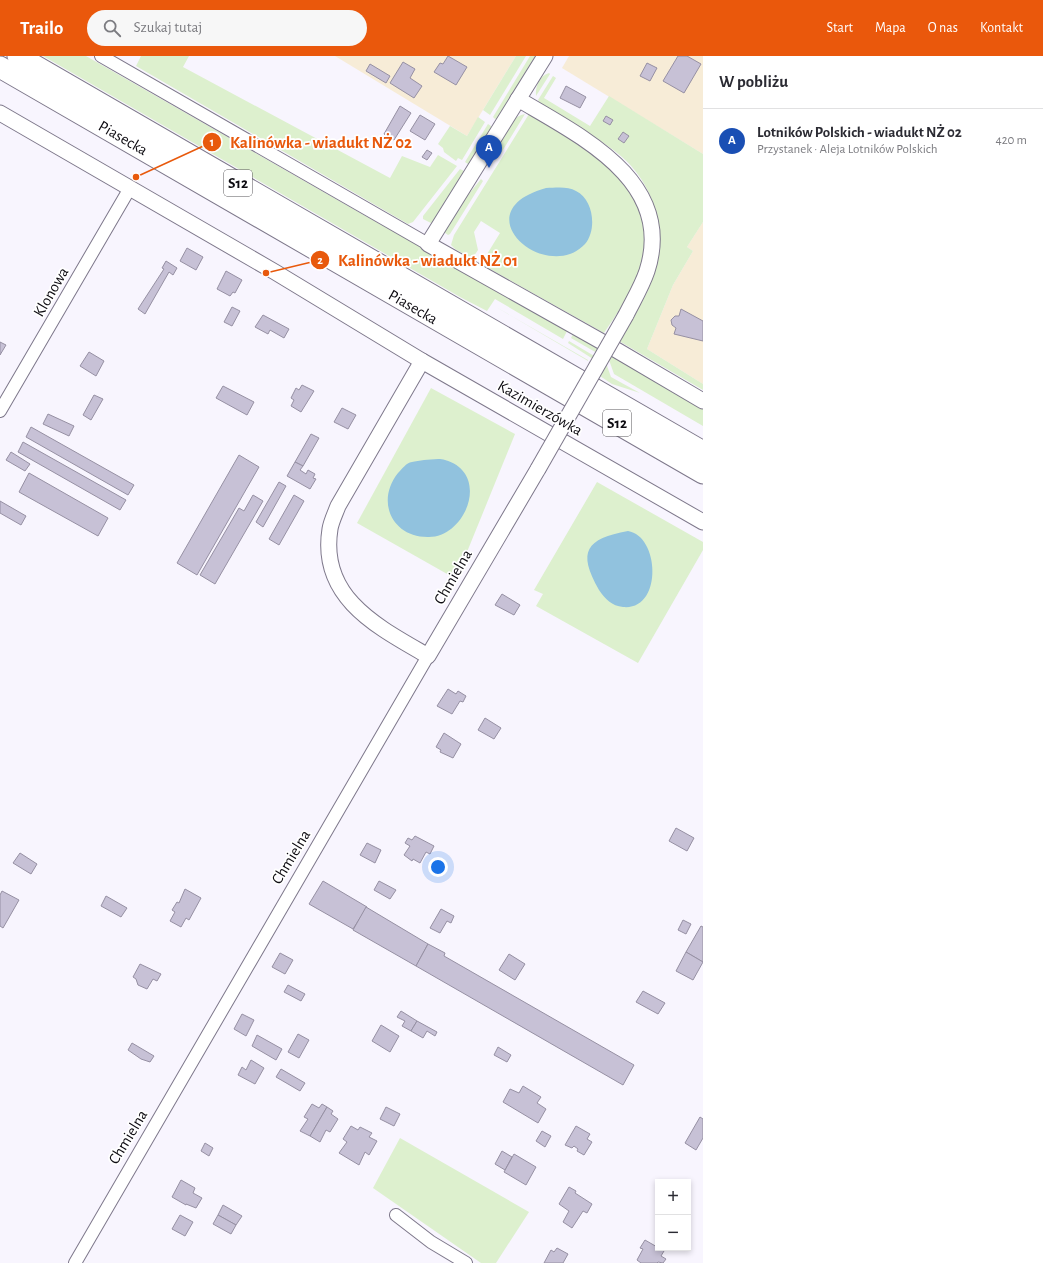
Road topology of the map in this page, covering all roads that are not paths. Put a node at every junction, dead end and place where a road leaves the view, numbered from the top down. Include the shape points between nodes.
1 (18, 56) edge
2 (102, 56) edge
3 (545, 56) edge
4 (0, 66) edge
5 (518, 99) junction
6 (0, 113) edge
7 (130, 188) junction
8 (428, 244) junction
9 (422, 361) junction
10 (703, 401) edge
11 (0, 411) edge
12 (703, 452) edge
13 (703, 473) edge
14 (703, 522) edge
15 (428, 656) junction
16 (396, 1215) dead end
17 (76, 1263) edge
18 (466, 1263) edge

1 - 12 highway, Piasecka / S12
2 - 8 street
3 - 5 street
4 - 13 highway, Piasecka / S12
5 - 8 street
5 - 15 street, Chmielna, bridge via 607,155 628,175 647,210 651,232 650,258 641,286 626,315
6 - 7 street, Kazimierzówka
7 - 9 street, Kazimierzówka
7 - 11 street, Klonowa
8 - 10 street
9 - 14 street, Kazimierzówka
9 - 15 street via 338,506 330,528 328,554 336,582 359,612
15 - 17 street, Chmielna
16 - 18 street via 431,1242

